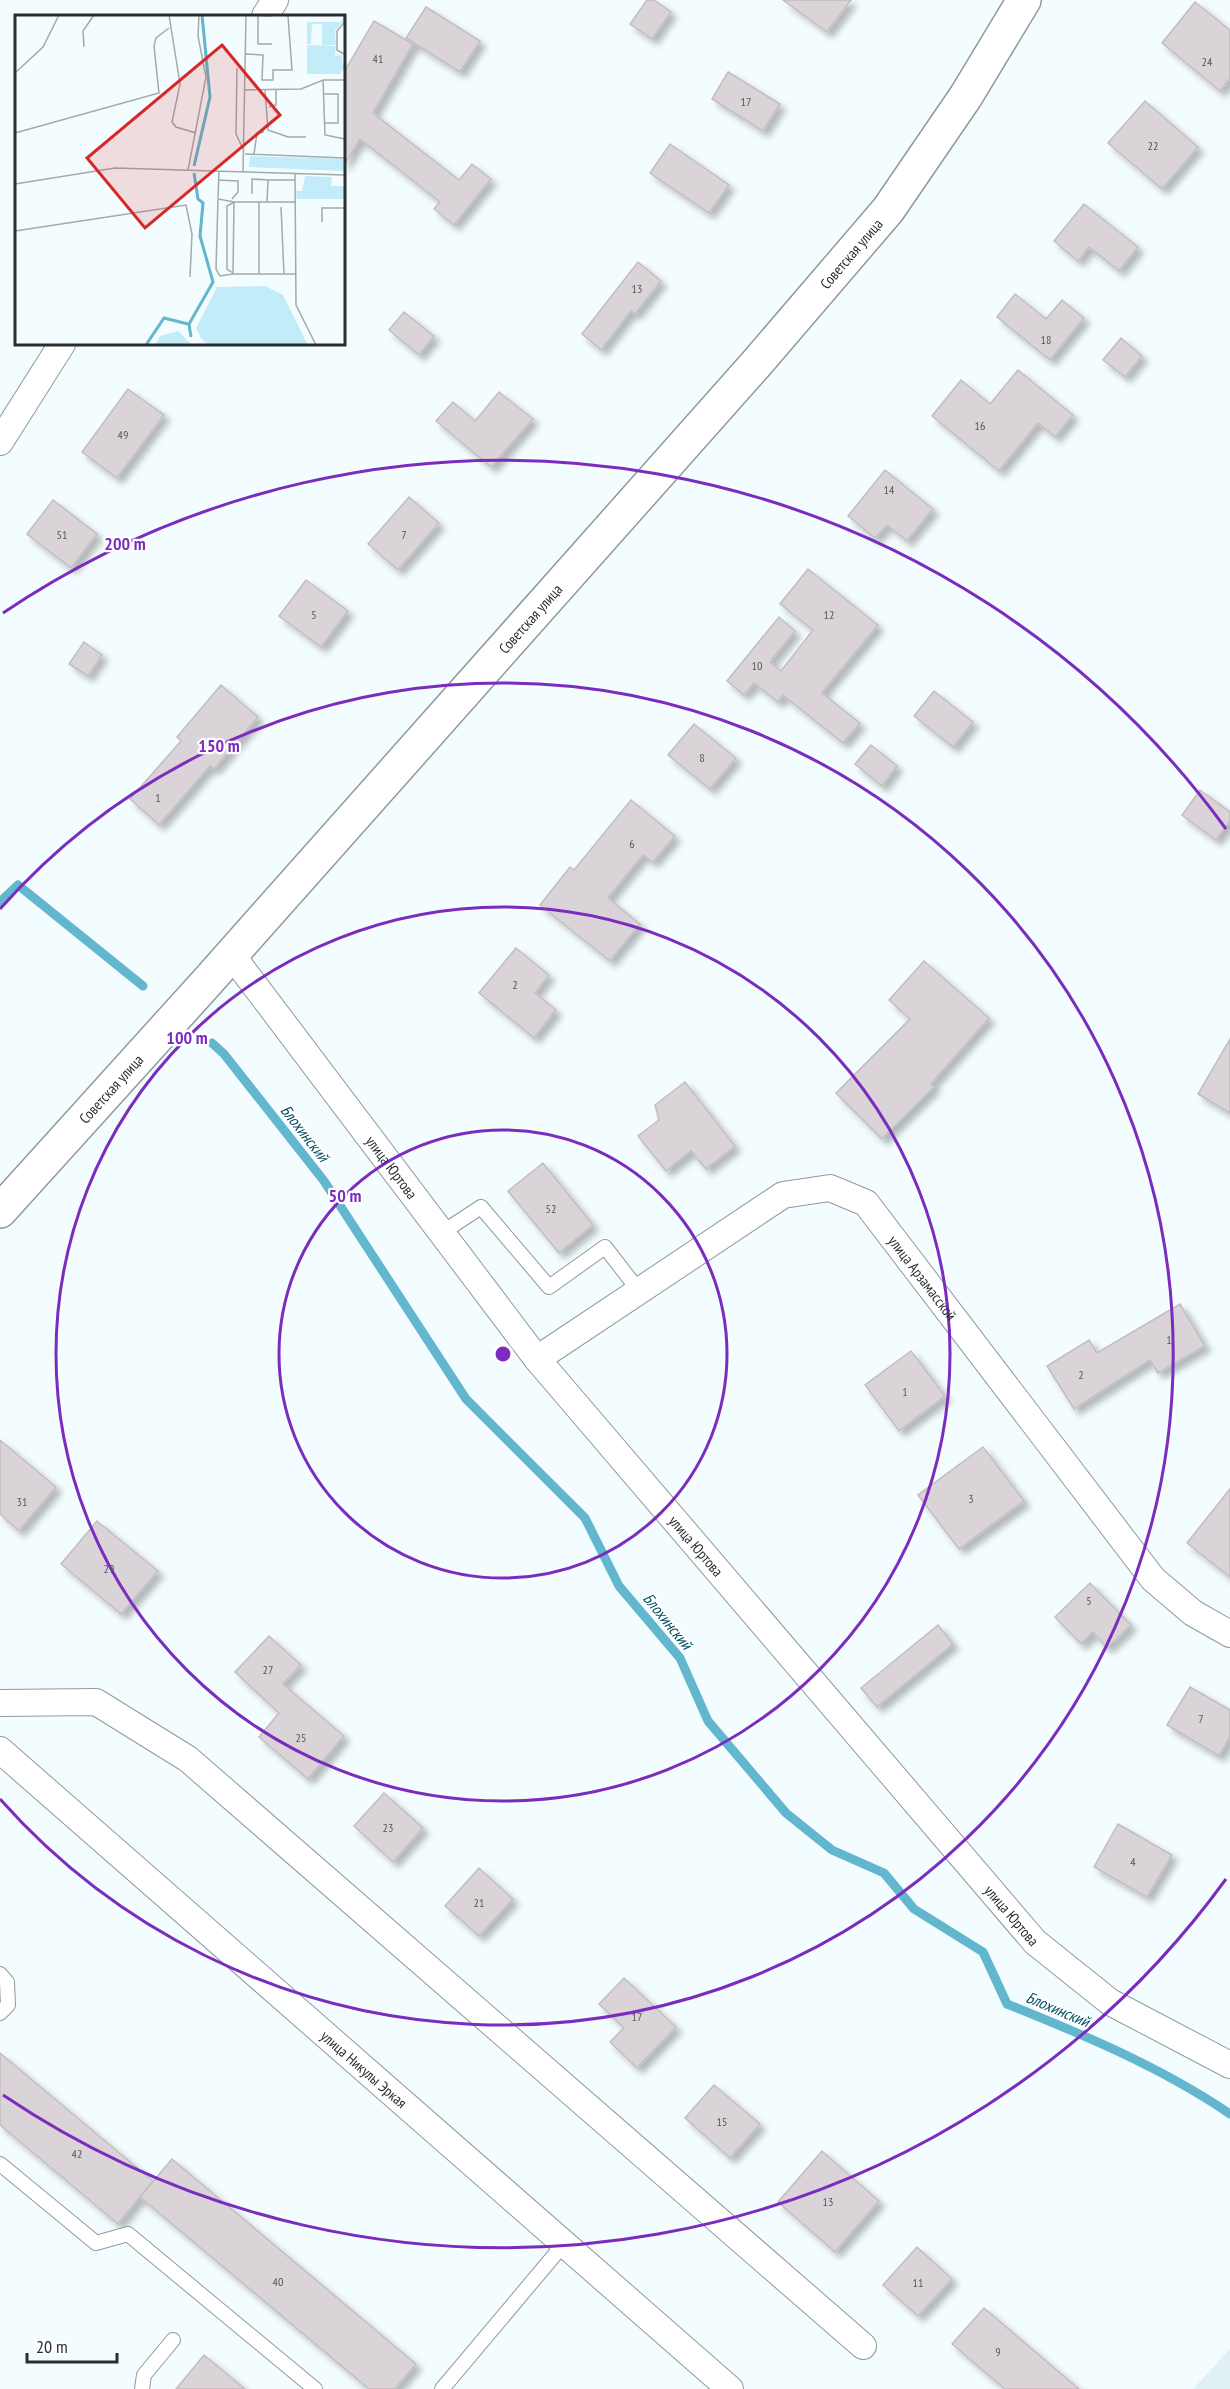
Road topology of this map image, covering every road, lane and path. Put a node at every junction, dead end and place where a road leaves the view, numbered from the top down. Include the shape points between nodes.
1 (275, 0) edge
2 (1024, 0) edge
3 (266, 15) edge
4 (61, 345) edge
5 (0, 442) edge
6 (231, 954) junction
7 (0, 1211) edge
8 (443, 1232) junction
9 (639, 1291) junction
10 (537, 1359) junction
11 (1230, 1634) edge
12 (0, 1703) edge
13 (0, 1750) edge
14 (0, 1974) edge
15 (0, 2013) edge
16 (1230, 2064) edge
17 (0, 2164) edge
18 (563, 2245) junction
19 (173, 2340) dead end
20 (863, 2346) dead end
21 (142, 2389) edge
22 (315, 2389) edge
23 (442, 2389) edge
24 (730, 2389) edge

1 - 3 street
2 - 6 main road, Советская улица via 966,96 888,210
4 - 5 street
6 - 7 main road, Советская улица
6 - 8 street, улица Юртова
8 - 9 lane via 481,1207 549,1287 605,1247
8 - 10 street, улица Юртова
9 - 10 street, улица Арзамасской
9 - 11 street, улица Арзамасской via 783,1196 830,1188 866,1203 1153,1579 1193,1613
10 - 16 street, улица Юртова via 1035,1942 1110,2002
12 - 20 street via 96,1702 188,1759
13 - 18 street, улица Никулы Эркая
14 - 15 lane via 7,1982 8,2005
17 - 22 lane via 96,2243 128,2234
18 - 23 lane
18 - 24 street, улица Никулы Эркая
19 - 21 lane via 144,2375

